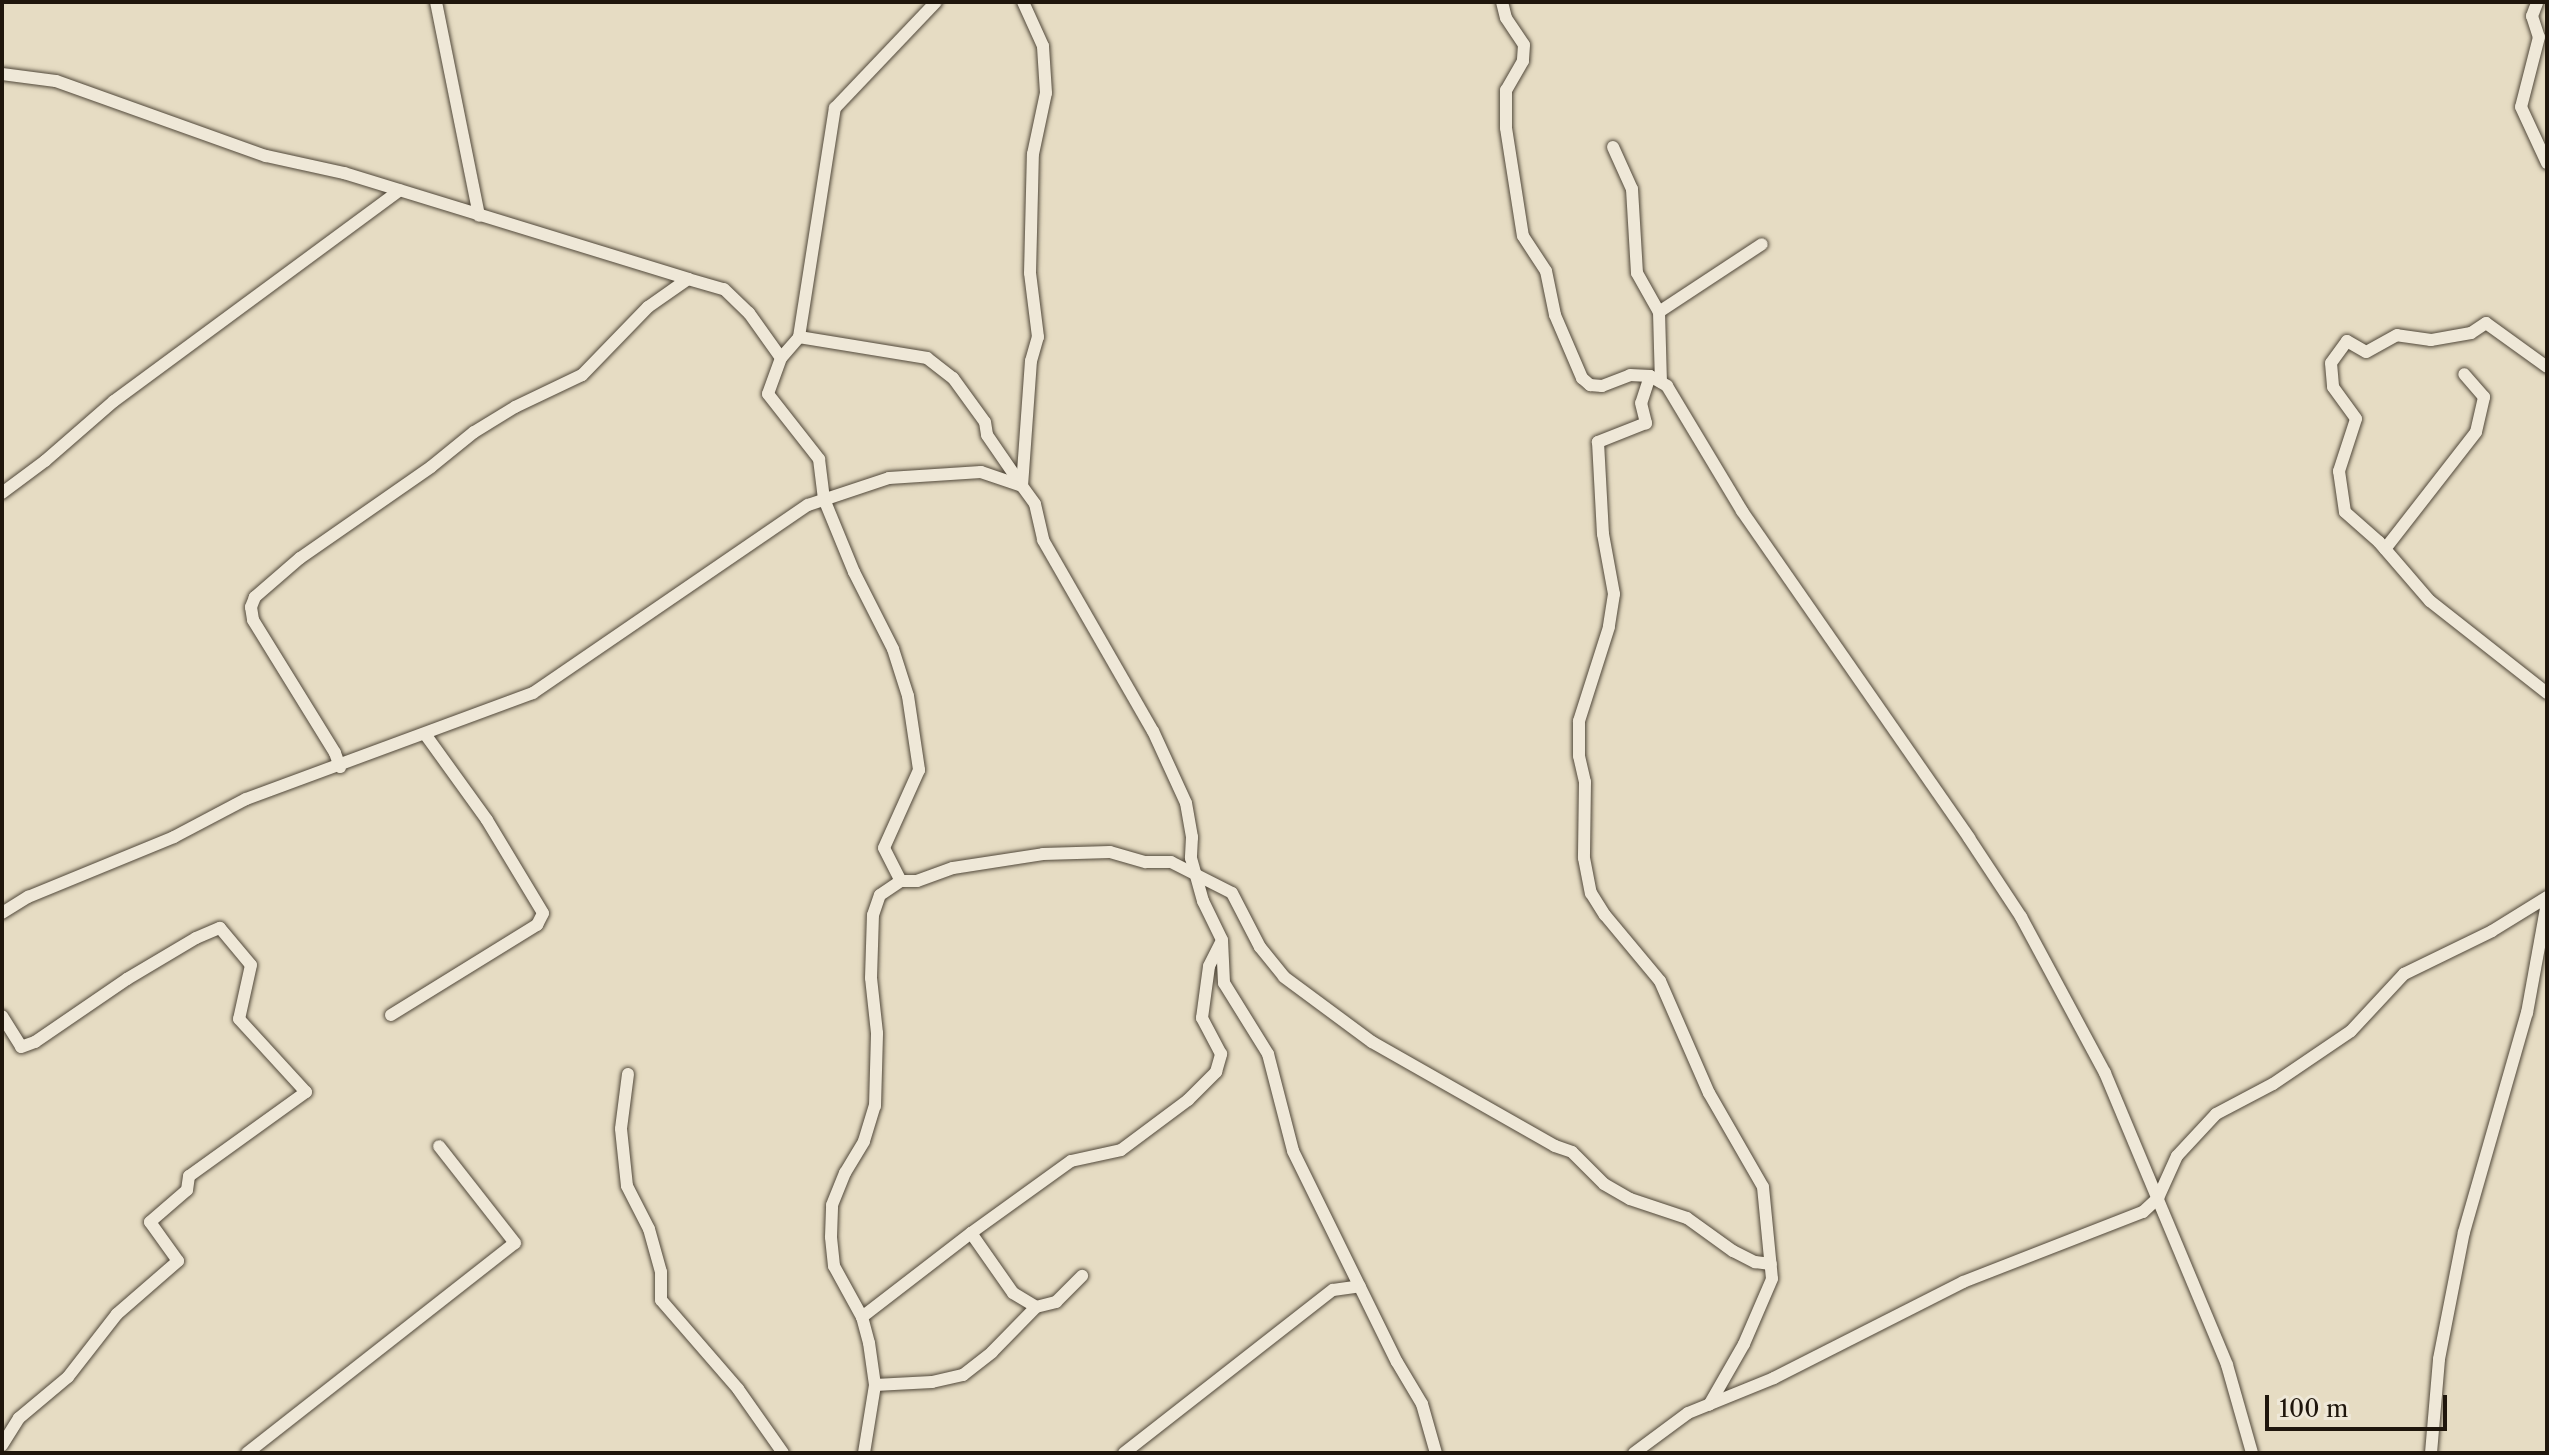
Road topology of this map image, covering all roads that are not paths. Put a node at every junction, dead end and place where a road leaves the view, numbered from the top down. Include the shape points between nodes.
1 (436, 2) edge
2 (936, 2) edge
3 (1023, 2) edge
4 (1502, 2) edge
5 (2535, 2) edge
6 (2547, 5) edge
7 (2, 74) edge
8 (1613, 147) dead end
9 (2547, 163) edge
10 (400, 190) junction
11 (479, 216) junction
12 (1762, 244) dead end
13 (688, 279) junction
14 (1659, 312) junction
15 (799, 337) junction
16 (781, 358) junction
17 (2547, 367) edge
18 (2464, 374) dead end
19 (1655, 379) junction
20 (1022, 486) junction
21 (2, 493) edge
22 (824, 499) junction
23 (2385, 549) junction
24 (2547, 693) edge
25 (425, 734) junction
26 (340, 767) junction
27 (1196, 874) junction
28 (901, 881) junction
29 (2547, 900) edge
30 (2, 913) edge
31 (1222, 940) junction
32 (391, 1015) dead end
33 (2, 1016) edge
34 (628, 1074) dead end
35 (439, 1146) dead end
36 (2158, 1198) junction
37 (971, 1233) junction
38 (1771, 1264) junction
39 (1082, 1276) dead end
40 (1360, 1286) junction
41 (1036, 1307) junction
42 (862, 1317) junction
43 (875, 1385) junction
44 (1709, 1405) junction
45 (2, 1445) edge
46 (247, 1453) edge
47 (783, 1453) edge
48 (864, 1453) edge
49 (1124, 1453) edge
50 (1436, 1453) edge
51 (1634, 1453) edge
52 (2252, 1453) edge
53 (2431, 1453) edge

1 - 11 street
2 - 15 street via 835,108
3 - 20 street via 1043,46 1046,93 1033,154 1030,273 1038,337 1031,361
4 - 19 street via 1524,45 1523,61 1506,90 1506,128 1523,236 1546,271 1555,315 1582,378 1590,385 1630,375
5 - 6 street
5 - 9 street via 2532,16 2539,37 2521,107
7 - 10 street via 56,81 266,156
8 - 14 street via 1632,189 1637,273
10 - 11 street
10 - 21 street via 114,401
11 - 13 street
12 - 14 street
13 - 16 street via 724,289
13 - 26 street via 648,307 582,375 474,432 300,558 255,597 253,620
14 - 19 street
15 - 16 street
15 - 20 street via 927,358 953,378
16 - 22 street via 768,394 819,459
17 - 23 street via 2486,323 2471,333 2431,340 2397,335 2366,352 2347,341 2331,363 2333,387 2356,424 2341,459 2340,495 2345,512
18 - 23 street via 2484,397 2476,432
19 - 36 street via 1667,386 1742,511 2021,917 2105,1073
19 - 38 street via 1641,403 1646,423 1598,442 1603,534 1614,594 1579,721 1584,858 1591,893 1660,981 1709,1093 1763,1187
20 - 22 street via 981,472 949,473 889,478
20 - 27 street via 1035,504 1043,540 1153,731 1186,803
22 - 25 street via 726,558 533,693
22 - 28 street via 893,649 908,696 919,770 884,848
23 - 24 street via 2430,601
25 - 26 street
25 - 32 street via 487,820 543,913 537,925
26 - 30 street via 246,799
27 - 28 street via 1171,862 1146,862 1110,852 1001,858
27 - 31 street
27 - 38 street via 1232,893 1260,947 1284,977 1372,1042 1572,1152 1604,1184 1630,1199 1687,1218 1733,1251
28 - 42 street via 880,895 873,915 875,1106 832,1205 834,1266
29 - 36 street via 2404,974 2351,1031 2273,1084 2216,1114 2177,1156
29 - 53 street via 2527,1013 2464,1232 2439,1359
31 - 37 street via 1209,966 1202,1018 1221,1054 1216,1072 1121,1150 1071,1161
31 - 40 street via 1224,983 1268,1054 1293,1151
33 - 45 street via 21,1047 35,1042 127,979 220,928 251,965 239,1019 306,1092 189,1176 187,1190 150,1222 178,1261 117,1314 68,1377 19,1418
34 - 47 street via 621,1129 627,1186 649,1229 661,1272 661,1300 738,1389
35 - 46 street via 515,1243
36 - 44 street via 2143,1212 1994,1267 1774,1378
36 - 52 street via 2227,1365
37 - 41 street via 1013,1293
37 - 42 street
38 - 44 street via 1772,1279 1756,1318
39 - 41 street via 1056,1302
40 - 49 street via 1333,1290
40 - 50 street via 1422,1404
41 - 43 street via 963,1375
42 - 43 street
43 - 48 street
44 - 51 street via 1688,1413

